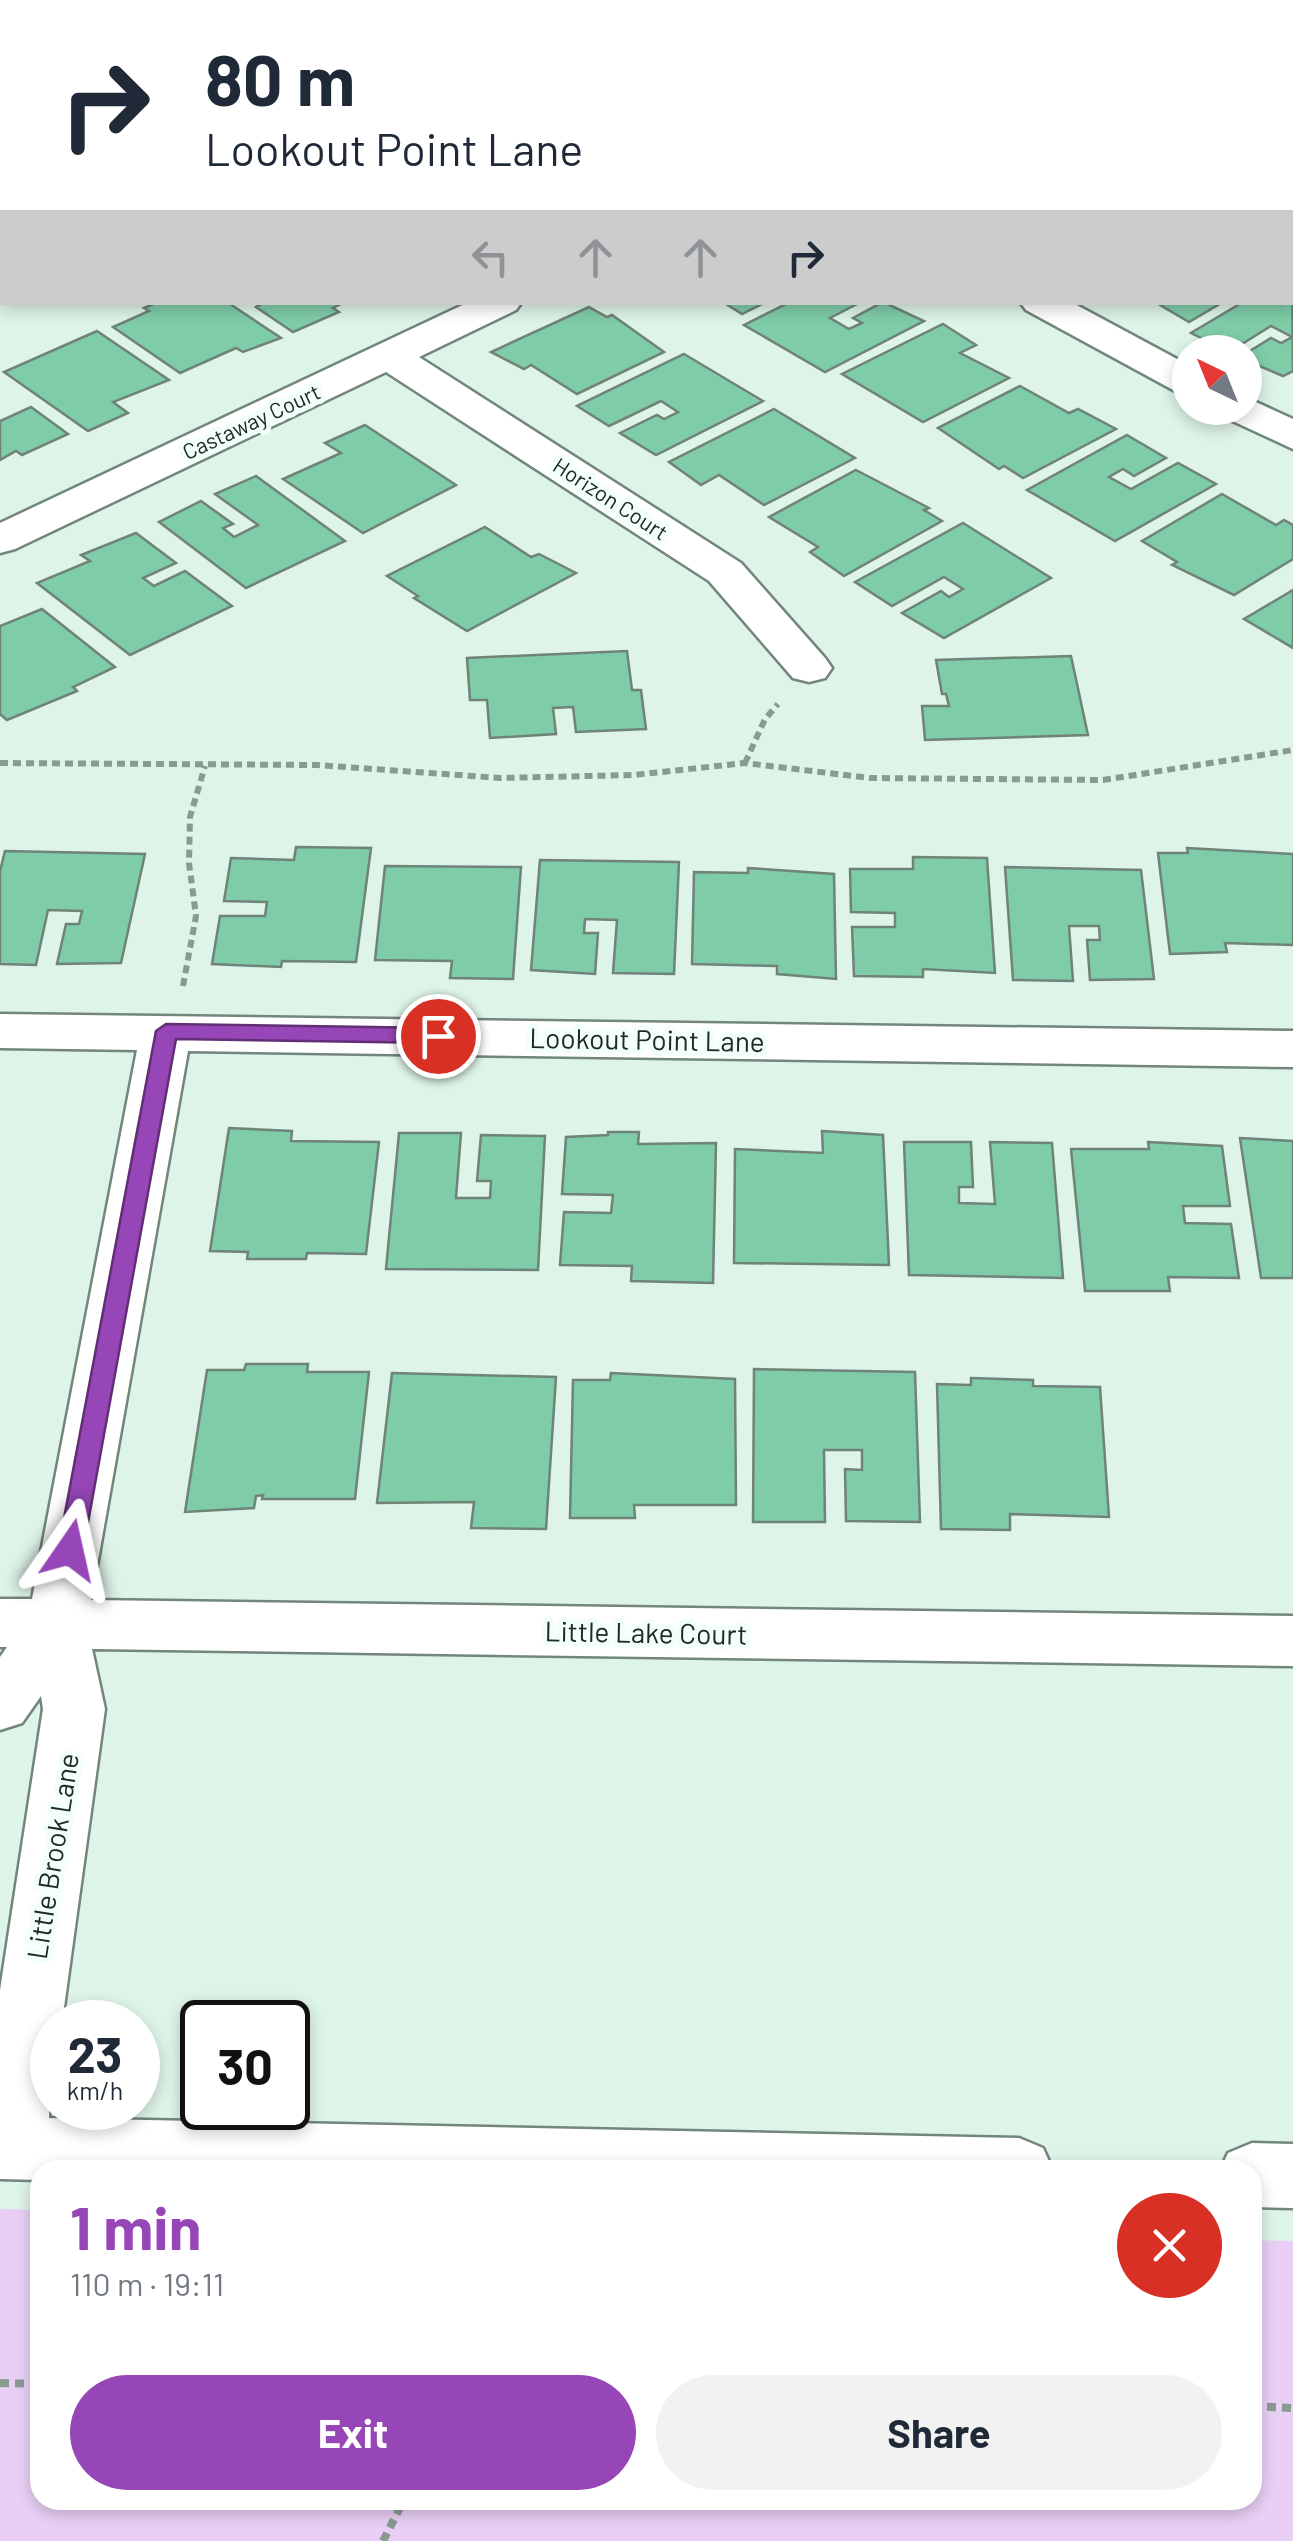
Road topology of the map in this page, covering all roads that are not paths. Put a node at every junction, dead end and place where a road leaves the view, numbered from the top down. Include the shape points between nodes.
1 (496, 305) edge
2 (1046, 305) edge
3 (389, 356) junction
4 (1172, 372) edge
5 (1262, 420) edge
6 (1293, 436) edge
7 (0, 540) edge
8 (809, 668) road end
9 (0, 1031) edge
10 (166, 1031) junction
11 (1293, 1048) edge
12 (28, 1623) edge
13 (1293, 1641) edge
14 (0, 1704) edge
15 (5, 2148) edge
16 (558, 2160) edge
17 (1262, 2175) edge
18 (1293, 2176) edge

1 - 3 street, Castaway Court
2 - 4 street
3 - 7 street, Castaway Court
3 - 8 street, Horizon Court via 725,572
5 - 6 street
9 - 10 street, Lookout Point Lane
10 - 11 street, Lookout Point Lane
10 - 12 street, Little Brook Lane
12 - 13 street, Little Lake Court
12 - 14 street, Little Brook Lane
12 - 15 street, Little Brook Lane via 74,1709
15 - 16 street
17 - 18 street

